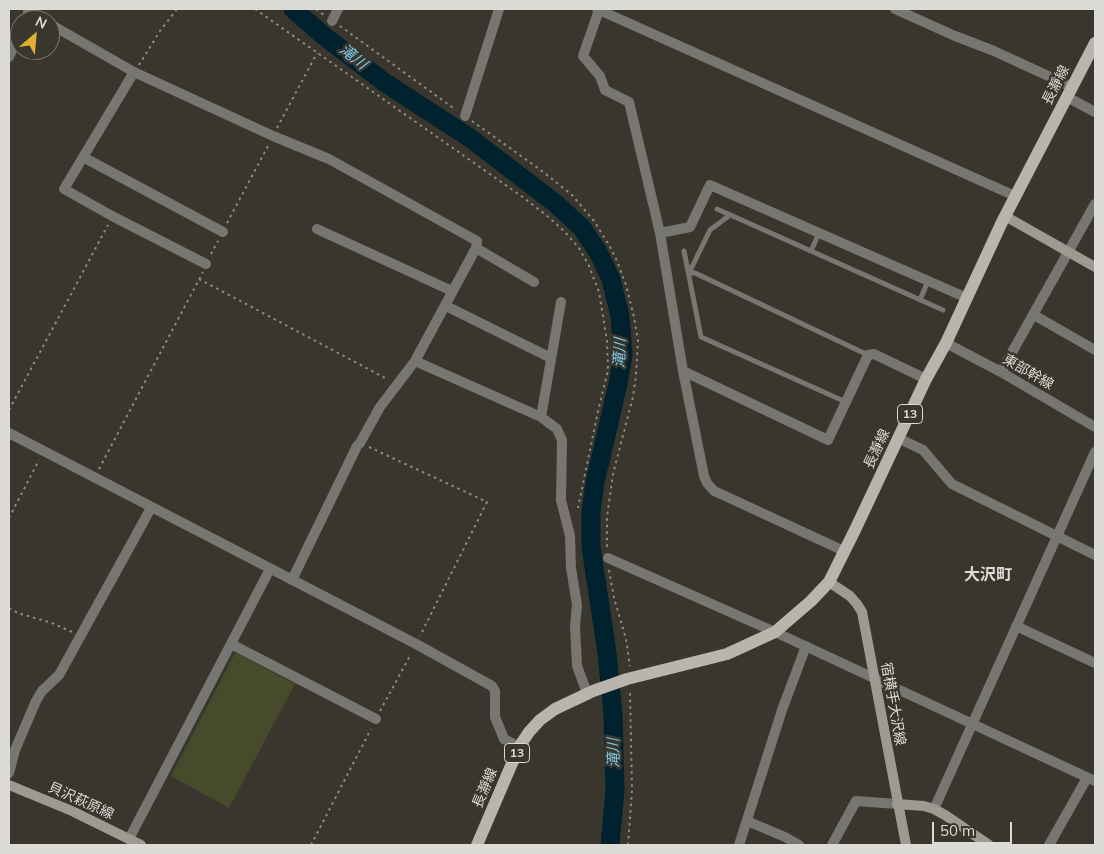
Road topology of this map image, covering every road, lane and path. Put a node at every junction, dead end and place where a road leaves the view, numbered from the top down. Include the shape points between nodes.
1 (177, 9) edge
2 (255, 9) edge
3 (316, 9) edge
4 (338, 9) edge
5 (499, 9) edge
6 (598, 9) edge
7 (895, 9) edge
8 (332, 21) junction
9 (60, 30) edge
10 (1095, 43) edge
11 (134, 72) junction
12 (1069, 92) junction
13 (1095, 112) edge
14 (465, 116) junction
15 (84, 157) junction
16 (1015, 196) junction
17 (1095, 204) edge
18 (717, 209) dead end
19 (730, 215) junction
20 (112, 216) junction
21 (1005, 216) junction
22 (317, 229) dead end
23 (223, 232) dead end
24 (819, 232) junction
25 (660, 234) junction
26 (476, 248) junction
27 (811, 251) junction
28 (684, 252) dead end
29 (1069, 252) junction
30 (206, 264) dead end
31 (1095, 266) edge
32 (688, 273) junction
33 (200, 280) dead end
34 (928, 280) junction
35 (534, 282) dead end
36 (452, 291) junction
37 (966, 298) junction
38 (920, 300) junction
39 (561, 302) dead end
40 (446, 306) junction
41 (943, 310) dead end
42 (1034, 315) junction
43 (946, 343) junction
44 (1095, 350) edge
45 (868, 355) junction
46 (551, 358) junction
47 (415, 361) junction
48 (683, 371) junction
49 (1001, 372) junction
50 (926, 378) junction
51 (398, 385) junction
52 (846, 402) junction
53 (9, 410) edge
54 (541, 417) junction
55 (1095, 427) edge
56 (9, 433) edge
57 (898, 438) junction
58 (360, 443) junction
59 (43, 451) junction
60 (1095, 452) edge
61 (151, 508) junction
62 (578, 508) dead end
63 (9, 518) edge
64 (1057, 537) junction
65 (844, 551) junction
66 (1095, 555) edge
67 (608, 558) junction
68 (270, 569) junction
69 (292, 580) junction
70 (830, 582) junction
71 (9, 608) edge
72 (1016, 626) junction
73 (775, 632) junction
74 (81, 636) junction
75 (231, 644) junction
76 (416, 644) junction
77 (806, 646) junction
78 (1095, 663) edge
79 (629, 678) junction
80 (875, 678) junction
81 (590, 692) junction
82 (376, 719) junction
83 (972, 724) junction
84 (519, 748) junction
85 (9, 773) edge
86 (1091, 779) edge
87 (9, 785) edge
88 (897, 804) junction
89 (934, 809) junction
90 (747, 821) junction
91 (129, 839) junction
92 (140, 845) edge
93 (310, 845) edge
94 (477, 845) edge
95 (628, 845) edge
96 (739, 845) edge
97 (799, 845) edge
98 (832, 845) edge
99 (906, 845) edge
100 (989, 845) edge
101 (1049, 845) edge

1 - 11 path
2 - 62 path via 524,198 579,248 598,292 607,341 608,370
3 - 8 path
4 - 8 street
5 - 14 street
6 - 16 street
6 - 25 street via 583,56 600,76 605,90 630,102
7 - 12 street via 994,51
8 - 14 path
9 - 11 street
10 - 12 main road, 長瀞線 / 13
11 - 15 street
11 - 26 street via 329,160 477,242
12 - 13 street
12 - 16 main road, 長瀞線 / 13
14 - 67 path via 572,195 609,244 626,285 638,341 636,375 613,474 607,517
15 - 20 street via 64,189
15 - 23 street
16 - 21 main road, 長瀞線 / 13
17 - 29 street
18 - 19 lane
19 - 27 lane
19 - 32 lane via 710,230
20 - 30 street
20 - 53 path
21 - 29 street
21 - 37 main road, 長瀞線 / 13
22 - 36 street
24 - 25 street via 710,185 690,227
24 - 27 lane
24 - 34 street
25 - 48 street
26 - 35 street
26 - 36 street
27 - 38 lane
28 - 32 lane
29 - 31 street
29 - 42 street
32 - 45 lane via 695,273
32 - 52 lane via 701,337
33 - 51 path
34 - 37 street
34 - 38 lane
36 - 40 street
37 - 43 main road, 長瀞線 / 13
38 - 41 lane
39 - 46 street
40 - 46 street
40 - 47 street
42 - 44 street
42 - 49 street
43 - 49 street, 東部幹線
43 - 50 main road, 長瀞線 / 13
45 - 50 street via 874,354
45 - 52 street
46 - 54 street
47 - 51 street
47 - 54 street
48 - 52 street via 828,440
48 - 65 street via 704,476 714,491
49 - 55 street, 東部幹線
50 - 57 main road, 長瀞線 / 13
51 - 58 street via 380,407
54 - 81 street via 557,429 562,440 561,500 570,536 577,605 577,666
56 - 59 street
57 - 64 street via 923,450 952,484
57 - 65 main road, 長瀞線 / 13
58 - 69 street
58 - 76 path via 487,502
59 - 61 street
59 - 63 path
60 - 64 street
61 - 68 street
61 - 74 street
64 - 66 street
64 - 72 street
65 - 70 main road, 長瀞線 / 13
67 - 73 street
67 - 79 path via 614,598 630,660
68 - 69 street
68 - 75 street
69 - 76 street
70 - 73 main road, 長瀞線 / 13
70 - 80 street, 宿横手大沢線 via 850,596 862,612
71 - 74 path
72 - 78 street
72 - 83 street
73 - 77 street
73 - 79 main road, 長瀞線 / 13 via 727,654
74 - 85 street via 59,675 36,701
75 - 82 street
75 - 91 street
76 - 82 path
76 - 84 street via 492,686 496,717 504,739
77 - 80 street
77 - 90 street
79 - 81 main road, 13
79 - 95 path via 632,791
80 - 83 street
80 - 88 street, 宿横手大沢線
81 - 84 main road, 長瀞線 / 13 via 540,720
82 - 93 path
83 - 86 street
83 - 89 street
84 - 94 main road, 長瀞線 / 13
86 - 101 street
87 - 91 street, 貝沢萩原線
88 - 89 street
88 - 98 street via 856,801
88 - 99 street, 宿横手大沢線
89 - 100 street
90 - 96 street
90 - 97 street
91 - 92 street, 貝沢萩原線

